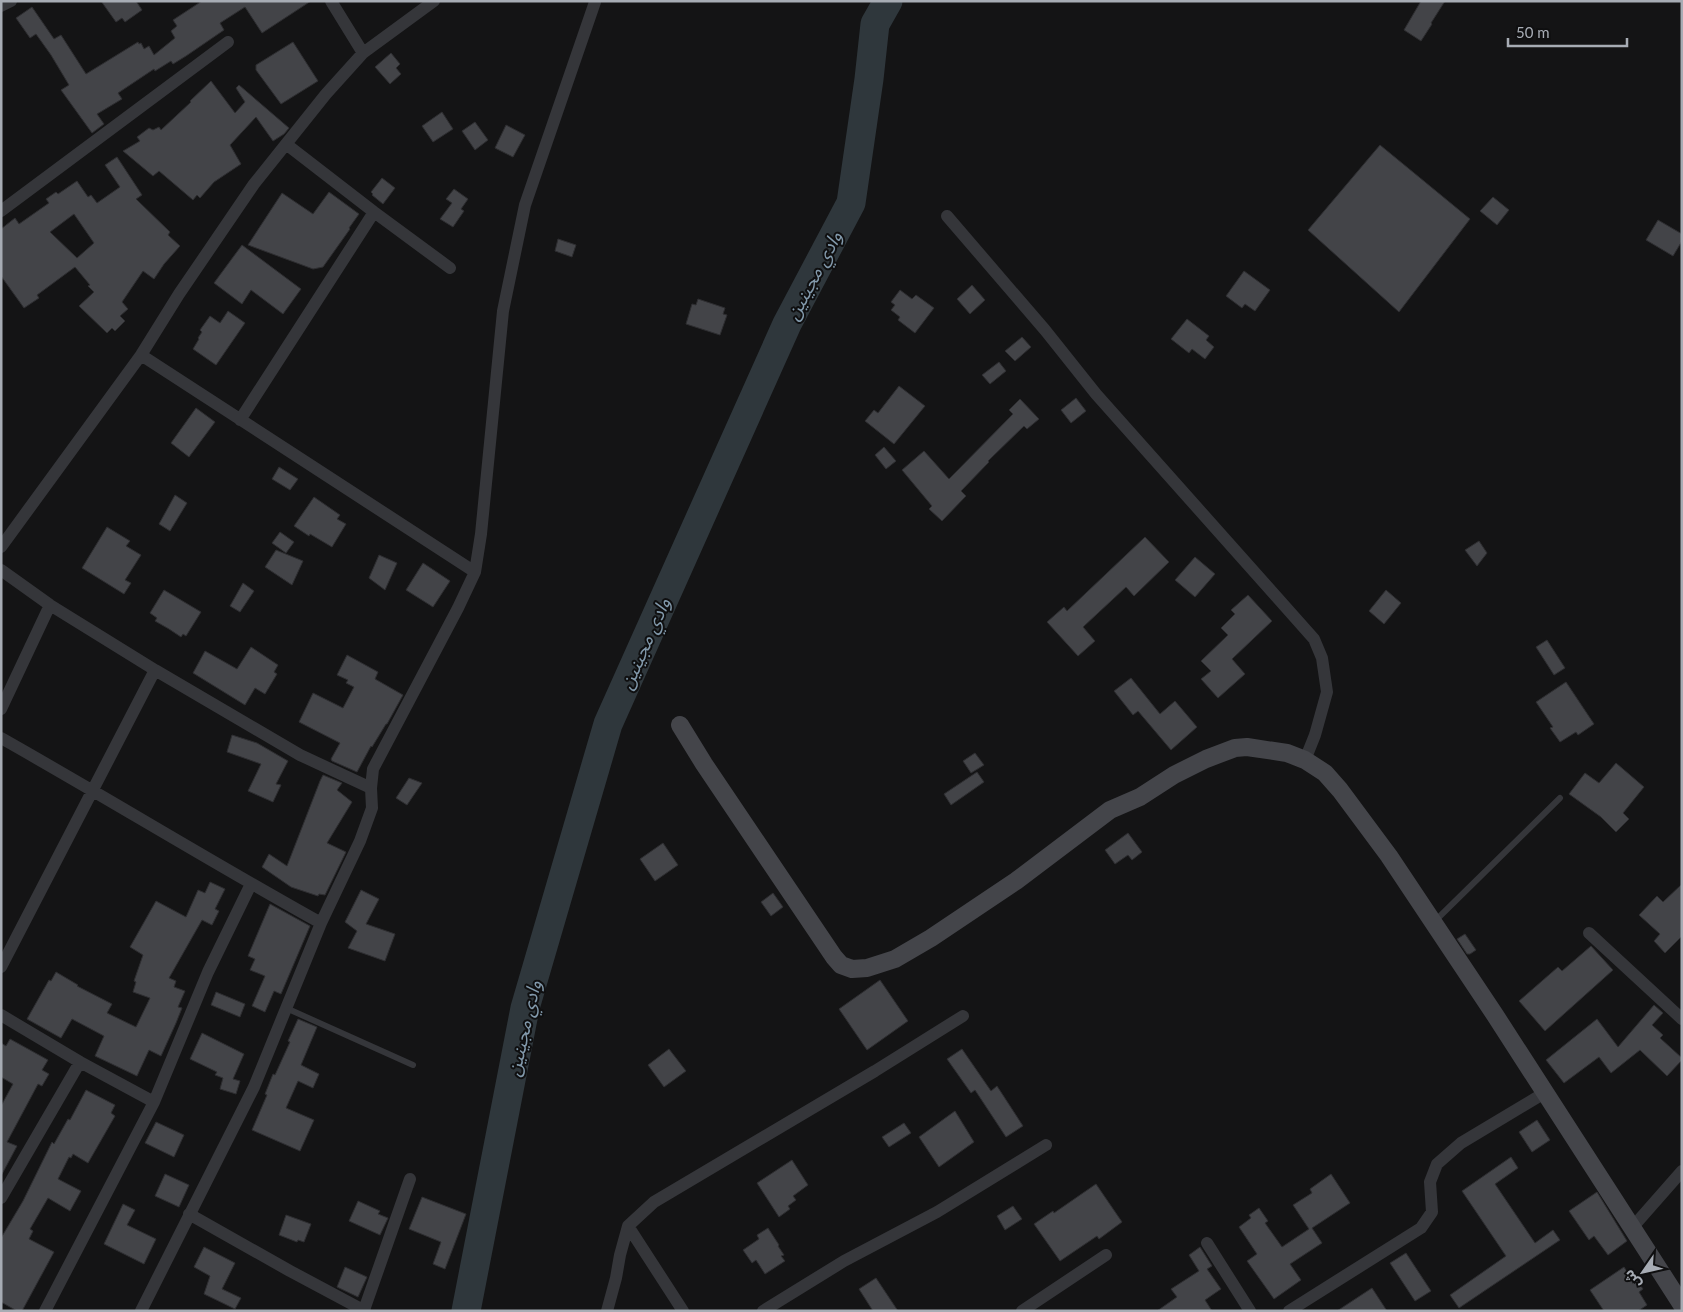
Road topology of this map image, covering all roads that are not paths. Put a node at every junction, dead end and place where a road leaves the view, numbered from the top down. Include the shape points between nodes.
1 (10, 1) edge
2 (331, 1) edge
3 (434, 1) edge
4 (595, 2) edge
5 (1, 6) edge
6 (228, 42) dead end
7 (363, 54) junction
8 (286, 144) junction
9 (1, 211) edge
10 (374, 212) junction
11 (947, 216) dead end
12 (450, 268) dead end
13 (141, 355) junction
14 (240, 420) junction
15 (1, 547) edge
16 (1, 570) edge
17 (474, 572) junction
18 (50, 605) junction
19 (155, 670) junction
20 (1, 709) edge
21 (680, 725) dead end
22 (1, 738) edge
23 (1305, 760) junction
24 (371, 788) junction
25 (93, 790) junction
26 (1560, 798) dead end
27 (251, 884) junction
28 (1434, 922) junction
29 (321, 923) junction
30 (1590, 933) dead end
31 (1, 967) edge
32 (286, 1008) junction
33 (1, 1015) edge
34 (963, 1016) dead end
35 (1682, 1019) edge
36 (80, 1062) junction
37 (413, 1065) dead end
38 (1546, 1092) junction
39 (154, 1102) junction
40 (1046, 1145) dead end
41 (1682, 1171) edge
42 (410, 1179) dead end
43 (1, 1198) edge
44 (189, 1214) junction
45 (628, 1226) junction
46 (1631, 1229) junction
47 (1207, 1243) dead end
48 (1106, 1255) dead end
49 (1682, 1305) edge
50 (45, 1311) edge
51 (140, 1311) edge
52 (364, 1311) edge
53 (607, 1311) edge
54 (683, 1311) edge
55 (764, 1311) edge
56 (1022, 1311) edge
57 (1250, 1311) edge
58 (1290, 1311) edge

1 - 5 street
2 - 7 street
3 - 7 street
4 - 17 street via 525,205 503,311 481,534
6 - 9 street
7 - 8 street
8 - 10 street
8 - 13 street via 254,184
10 - 12 street
10 - 14 street
11 - 23 street via 1096,394 1314,639 1322,658 1327,692
13 - 14 street
13 - 15 street
14 - 17 street
16 - 18 street
17 - 24 street via 373,769
18 - 19 street
18 - 20 street
19 - 24 street via 300,755
19 - 25 street
21 - 23 street via 834,957 841,965 852,969 882,964 931,938 1016,881 1110,810 1140,797 1206,759 1247,747 1287,753
22 - 25 street
23 - 28 street via 1325,773 1340,790
24 - 29 street via 372,808 360,841
25 - 27 street
25 - 31 street
26 - 28 lane
27 - 29 street
27 - 39 street via 208,972
28 - 38 street
29 - 32 street
30 - 35 street
32 - 37 lane
32 - 44 street via 254,1087
33 - 36 street
34 - 45 street via 654,1202
36 - 39 street
36 - 43 street
38 - 46 street
38 - 58 street via 1461,1142 1437,1164 1430,1182 1432,1212 1421,1228
39 - 50 street
40 - 55 street via 936,1212 844,1261
41 - 46 street
42 - 52 street
44 - 51 street
44 - 52 street
45 - 53 street
45 - 54 street
46 - 49 street
47 - 57 street
48 - 56 street

